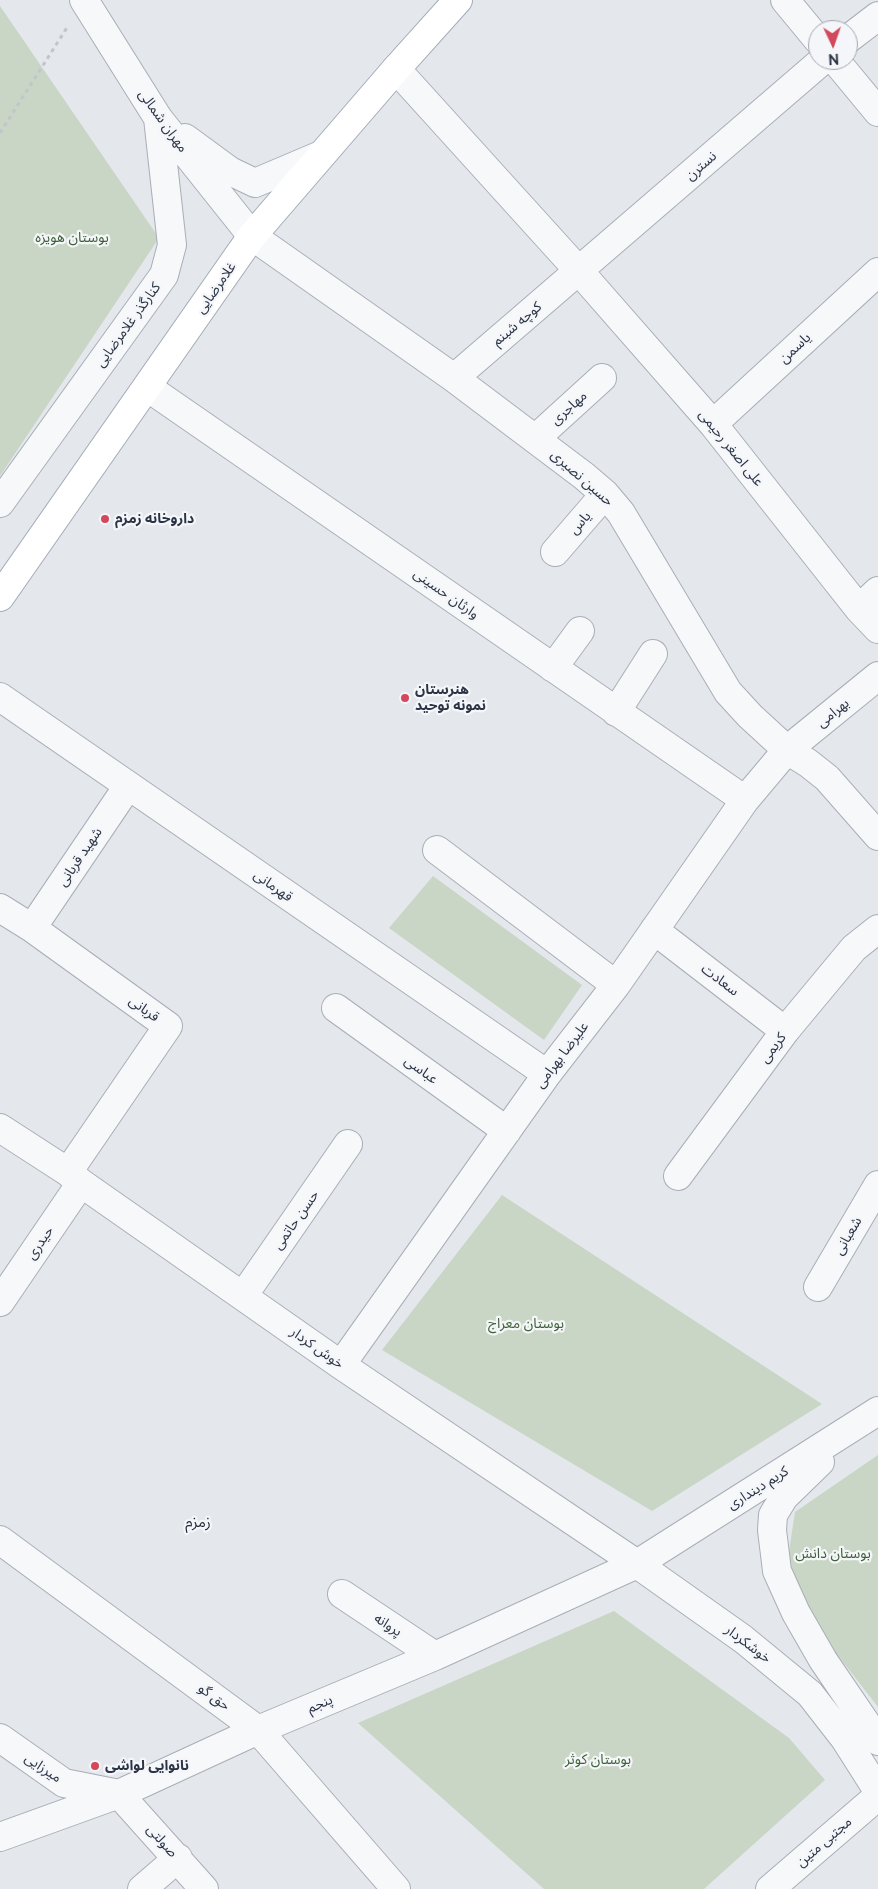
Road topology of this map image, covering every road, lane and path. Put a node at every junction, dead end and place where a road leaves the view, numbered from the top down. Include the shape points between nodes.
1 (84, 0) edge
2 (458, 0) edge
3 (785, 0) edge
4 (878, 16) edge
5 (808, 28) edge
6 (858, 31) edge
7 (396, 69) junction
8 (811, 70) edge
9 (843, 70) edge
10 (878, 112) edge
11 (158, 118) junction
12 (0, 133) edge
13 (321, 156) junction
14 (252, 236) junction
15 (579, 271) junction
16 (878, 272) edge
17 (454, 378) junction
18 (602, 378) dead end
19 (147, 388) junction
20 (712, 424) junction
21 (535, 439) junction
22 (605, 494) junction
23 (0, 504) edge
24 (555, 552) dead end
25 (0, 597) edge
26 (868, 600) edge
27 (878, 629) edge
28 (580, 631) dead end
29 (653, 654) dead end
30 (553, 668) junction
31 (878, 676) edge
32 (0, 698) edge
33 (616, 712) junction
34 (787, 750) junction
35 (128, 786) junction
36 (745, 800) junction
37 (878, 836) edge
38 (437, 850) dead end
39 (0, 908) edge
40 (32, 928) junction
41 (878, 929) edge
42 (654, 930) junction
43 (616, 985) junction
44 (336, 1008) dead end
45 (786, 1031) junction
46 (547, 1074) junction
47 (0, 1128) edge
48 (507, 1131) junction
49 (348, 1144) dead end
50 (678, 1176) dead end
51 (74, 1178) junction
52 (878, 1185) edge
53 (818, 1287) dead end
54 (243, 1296) junction
55 (0, 1302) edge
56 (341, 1365) junction
57 (870, 1417) edge
58 (0, 1540) edge
59 (637, 1564) junction
60 (342, 1594) dead end
61 (435, 1656) junction
62 (258, 1730) junction
63 (873, 1734) edge
64 (0, 1738) edge
65 (878, 1792) edge
66 (119, 1794) junction
67 (869, 1804) edge
68 (0, 1837) edge
69 (178, 1858) junction
70 (142, 1889) edge
71 (204, 1889) edge
72 (396, 1889) edge
73 (770, 1889) edge

1 - 11 street, مهران شمالی
1 - 12 path
2 - 7 main road, غلامرضایی
3 - 5 street
4 - 6 street
7 - 13 main road, غلامرضایی
7 - 15 street, علی اصغر رحیمی
8 - 15 street, نسترن
9 - 10 street
11 - 13 street via 230,171 255,183
11 - 14 street, مهران شمالی
11 - 23 street, کنارگذر غلامرضایی via 172,245 164,275
13 - 14 main road, غلامرضایی
14 - 17 street, حسین نصیری
14 - 19 main road, غلامرضایی
15 - 17 street, کوچه شبنم
15 - 20 street, علی اصغر رحیمی
16 - 20 street, یاسمن
17 - 21 street, حسین نصیری
18 - 21 street, مهاجری
19 - 25 main road, غلامرضایی
19 - 30 street, وارثان حسینی
20 - 26 street, علی اصغر رحیمی
21 - 22 street, حسین نصیری
22 - 24 street, یاس
22 - 34 street, حسین نصیری via 621,513 728,692
26 - 27 street, علی اصغر رحیمی
28 - 30 street
29 - 33 street
30 - 33 street, وارثان حسینی
31 - 34 street, بهرامی
32 - 35 street, قهرمانی
33 - 36 street, وارثان حسینی
34 - 36 street, علیرضا بهرامی
34 - 37 street, حسین نصیری via 827,778
35 - 40 street, شهید قربانی
35 - 46 street, قهرمانی
36 - 42 street, علیرضا بهرامی
38 - 43 street
39 - 40 street, قربانی
40 - 51 street, قربانی via 168,1026
41 - 45 street, کریمی via 854,948
42 - 43 street, علیرضا بهرامی
42 - 45 street, سعادت
43 - 46 street, علیرضا بهرامی
44 - 48 street, عباسی
45 - 50 street, کریمی
46 - 48 street, علیرضا بهرامی
47 - 51 street, خوش کردار
48 - 56 street, علیرضا بهرامی
49 - 54 street, حسن حاتمی
51 - 54 street, خوش کردار
51 - 55 street, حیدری
52 - 53 street, شعبانی
54 - 56 street, خوش کردار
56 - 59 street, خوش کردار
57 - 59 street, کریم دینداری
57 - 63 street via 784,1497 773,1515 772,1530 777,1571 796,1613
58 - 62 street, حق گو
59 - 61 street, پنجم
59 - 65 street, خوشکردار via 743,1639 810,1694 845,1739
60 - 61 street, پروانه
61 - 62 street, پنجم
62 - 66 street, پنجم
62 - 72 street, حق گو
64 - 66 street, میرزایی via 64,1783
66 - 68 street, پنجم
66 - 69 street, صولتی
67 - 73 street, مجتبی متین
69 - 70 street
69 - 71 street, صولتی

